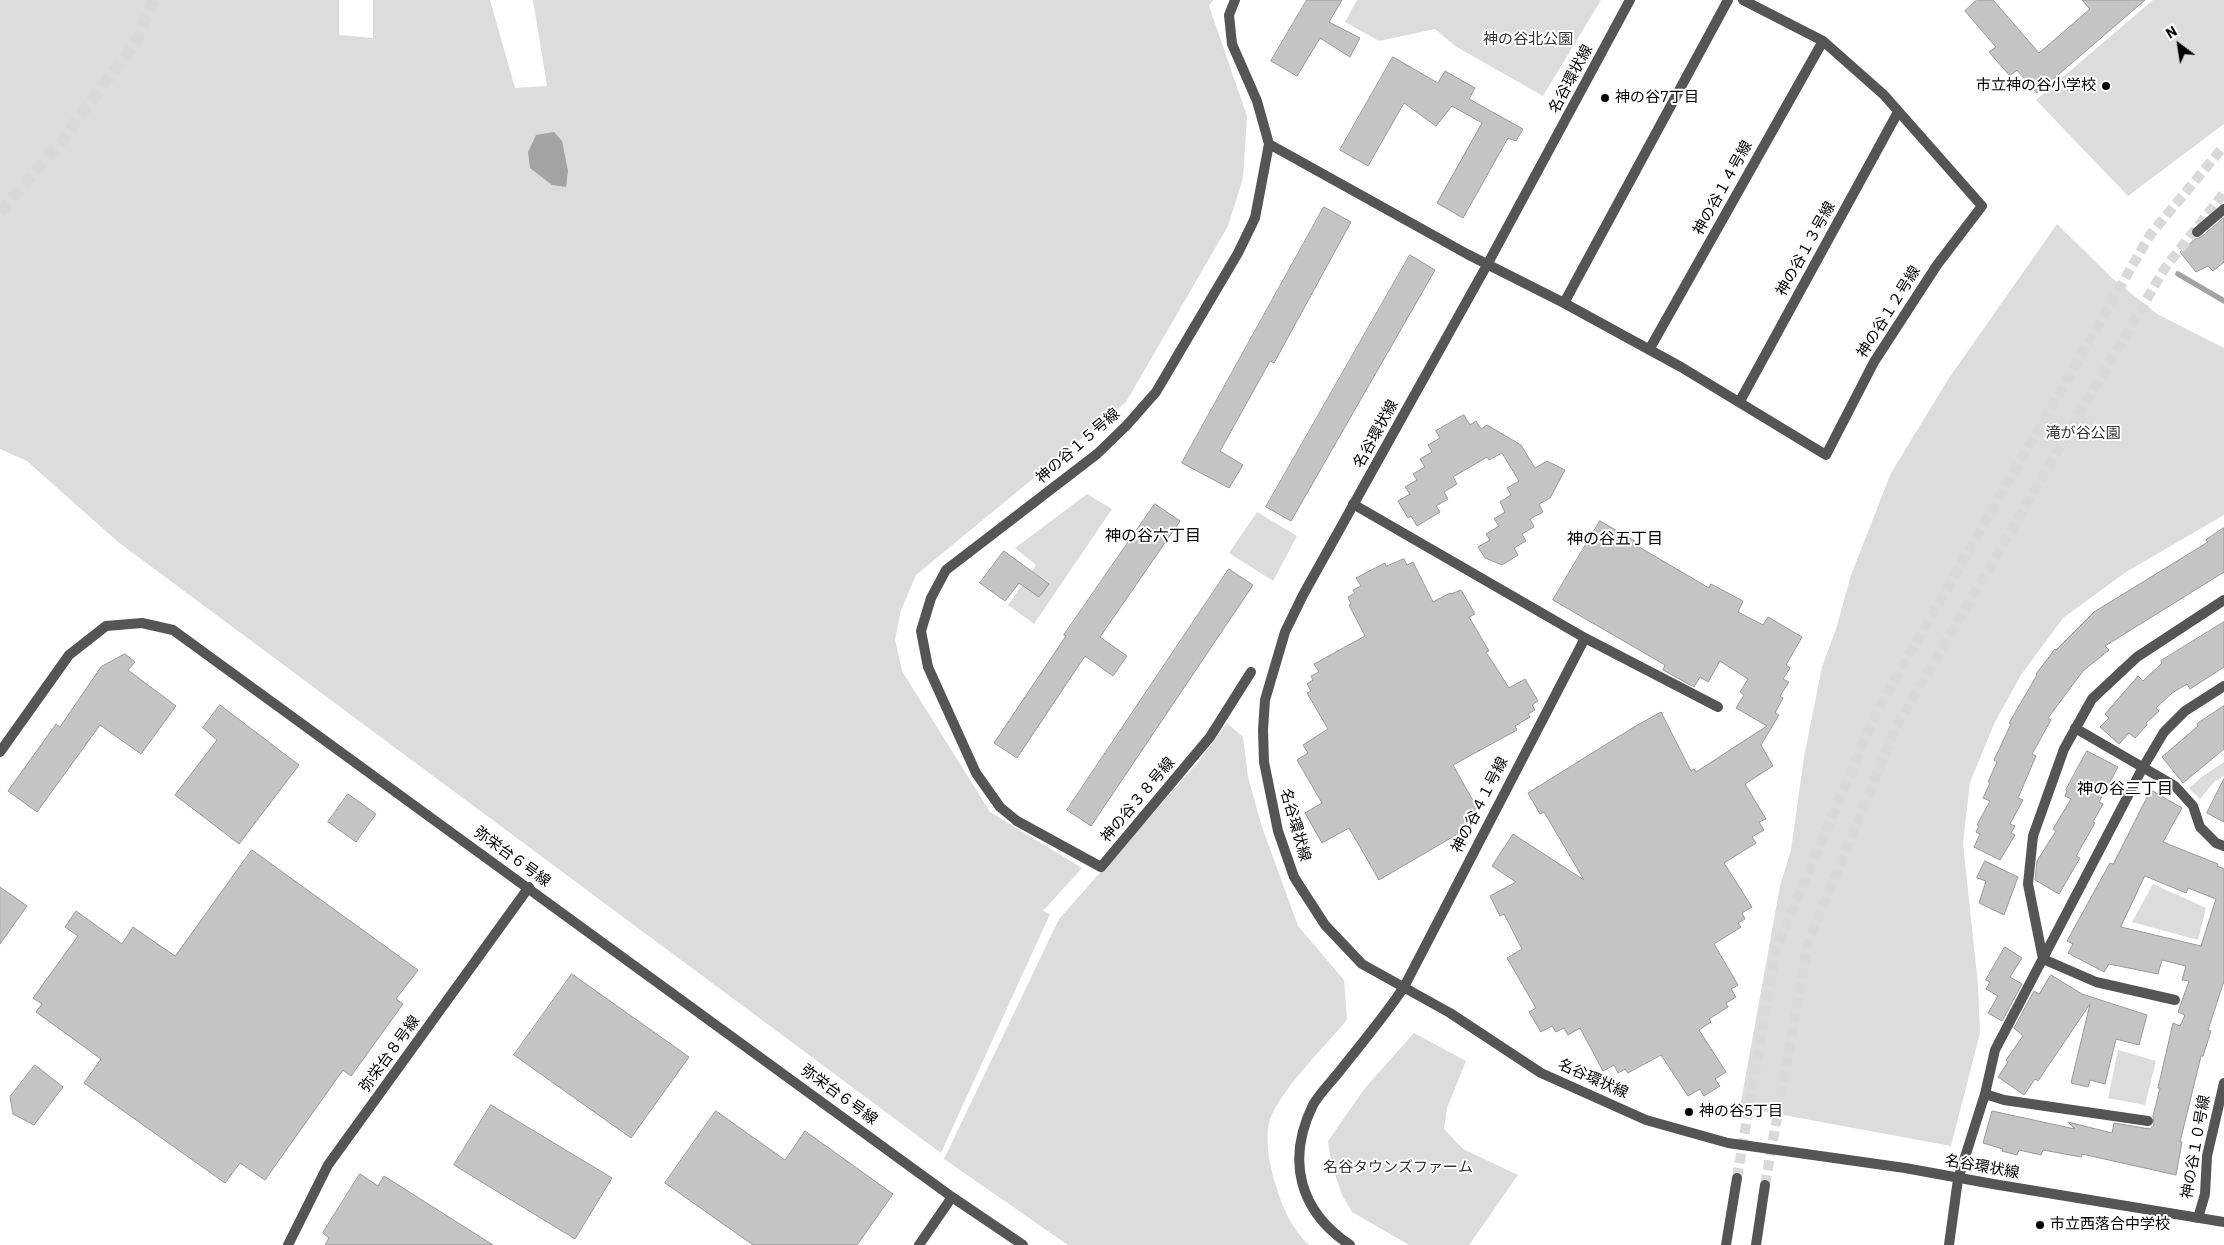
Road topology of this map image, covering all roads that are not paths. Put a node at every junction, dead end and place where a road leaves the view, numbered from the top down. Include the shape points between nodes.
1 (1235, 0) edge
2 (1630, 0) edge
3 (1728, 0) edge
4 (1743, 0) edge
5 (1823, 41) junction
6 (1898, 112) junction
7 (1269, 144) junction
8 (2224, 209) edge
9 (2197, 232) dead end
10 (1487, 265) junction
11 (1564, 303) junction
12 (1649, 350) junction
13 (1740, 401) junction
14 (1354, 504) junction
15 (2224, 600) edge
16 (1584, 638) junction
17 (1251, 672) dead end
18 (2224, 686) edge
19 (1718, 707) dead end
20 (2075, 728) junction
21 (0, 752) edge
22 (2142, 768) junction
23 (1017, 820) joint
24 (2224, 846) edge
25 (529, 887) junction
26 (2043, 959) junction
27 (1404, 987) junction
28 (2176, 1000) dead end
29 (2224, 1083) edge
30 (1985, 1094) junction
31 (2148, 1121) dead end
32 (1736, 1178) tunnel mouth
33 (1958, 1178) junction
34 (1765, 1184) tunnel mouth
35 (952, 1197) junction
36 (2198, 1218) junction
37 (2224, 1222) edge
38 (288, 1245) edge
39 (919, 1245) edge
40 (1023, 1245) edge
41 (1350, 1245) edge
42 (1726, 1245) edge
43 (1757, 1245) edge
44 (1949, 1245) edge

1 - 7 street, 神の谷１５号線 via 1229,15 1232,44 1257,101
2 - 10 street, 名谷環状線
3 - 11 street
4 - 5 street, 神の谷１２号線
5 - 6 street, 神の谷１２号線 via 1884,95
5 - 12 street, 神の谷１４号線
6 - 13 street, 神の谷１３号線
6 - 13 street, 神の谷１２号線 via 1982,206 1937,265 1874,362 1826,455
7 - 10 street, 神の谷１２号線
7 - 23 street, 神の谷１５号線 via 1255,218 1196,328 1156,392 1097,454 946,570 931,598 921,631 928,667 976,773 1000,806
8 - 9 street
10 - 11 street, 神の谷１２号線
10 - 14 street, 名谷環状線
11 - 12 street, 神の谷１２号線
12 - 13 street, 神の谷１２号線
14 - 16 street
14 - 27 street, 名谷環状線 via 1302,595 1285,632 1265,700 1264,762 1278,831 1294,877 1324,925 1362,964
15 - 20 street via 2137,657 2092,699
16 - 19 street
16 - 27 street, 神の谷４１号線
17 - 23 street, 神の谷３８号線 via 1210,737 1101,867
18 - 22 street via 2186,711 2164,732
20 - 22 street
20 - 26 street via 2064,749 2033,836 2028,884
21 - 25 street, 弥栄台６号線 via 69,655 106,626 142,623 173,630
22 - 24 street via 2175,786 2193,806 2200,827
22 - 26 street
25 - 35 street, 弥栄台６号線
25 - 38 street, 弥栄台８号線 via 328,1165
26 - 28 street via 2096,982
26 - 30 street via 1995,1050
27 - 33 street, 名谷環状線 via 1541,1073 1646,1120 1728,1144
27 - 41 street, 神の谷４１号線 via 1314,1104 1301,1135 1298,1159 1306,1197 1324,1224
29 - 36 street, 神の谷１０号線 via 2207,1156 2205,1194
30 - 31 street via 2004,1100
30 - 33 street
32 - 42 street
33 - 36 street, 名谷環状線
33 - 44 street
34 - 43 street
35 - 39 street
35 - 40 street, 弥栄台６号線
36 - 37 street, 名谷環状線

